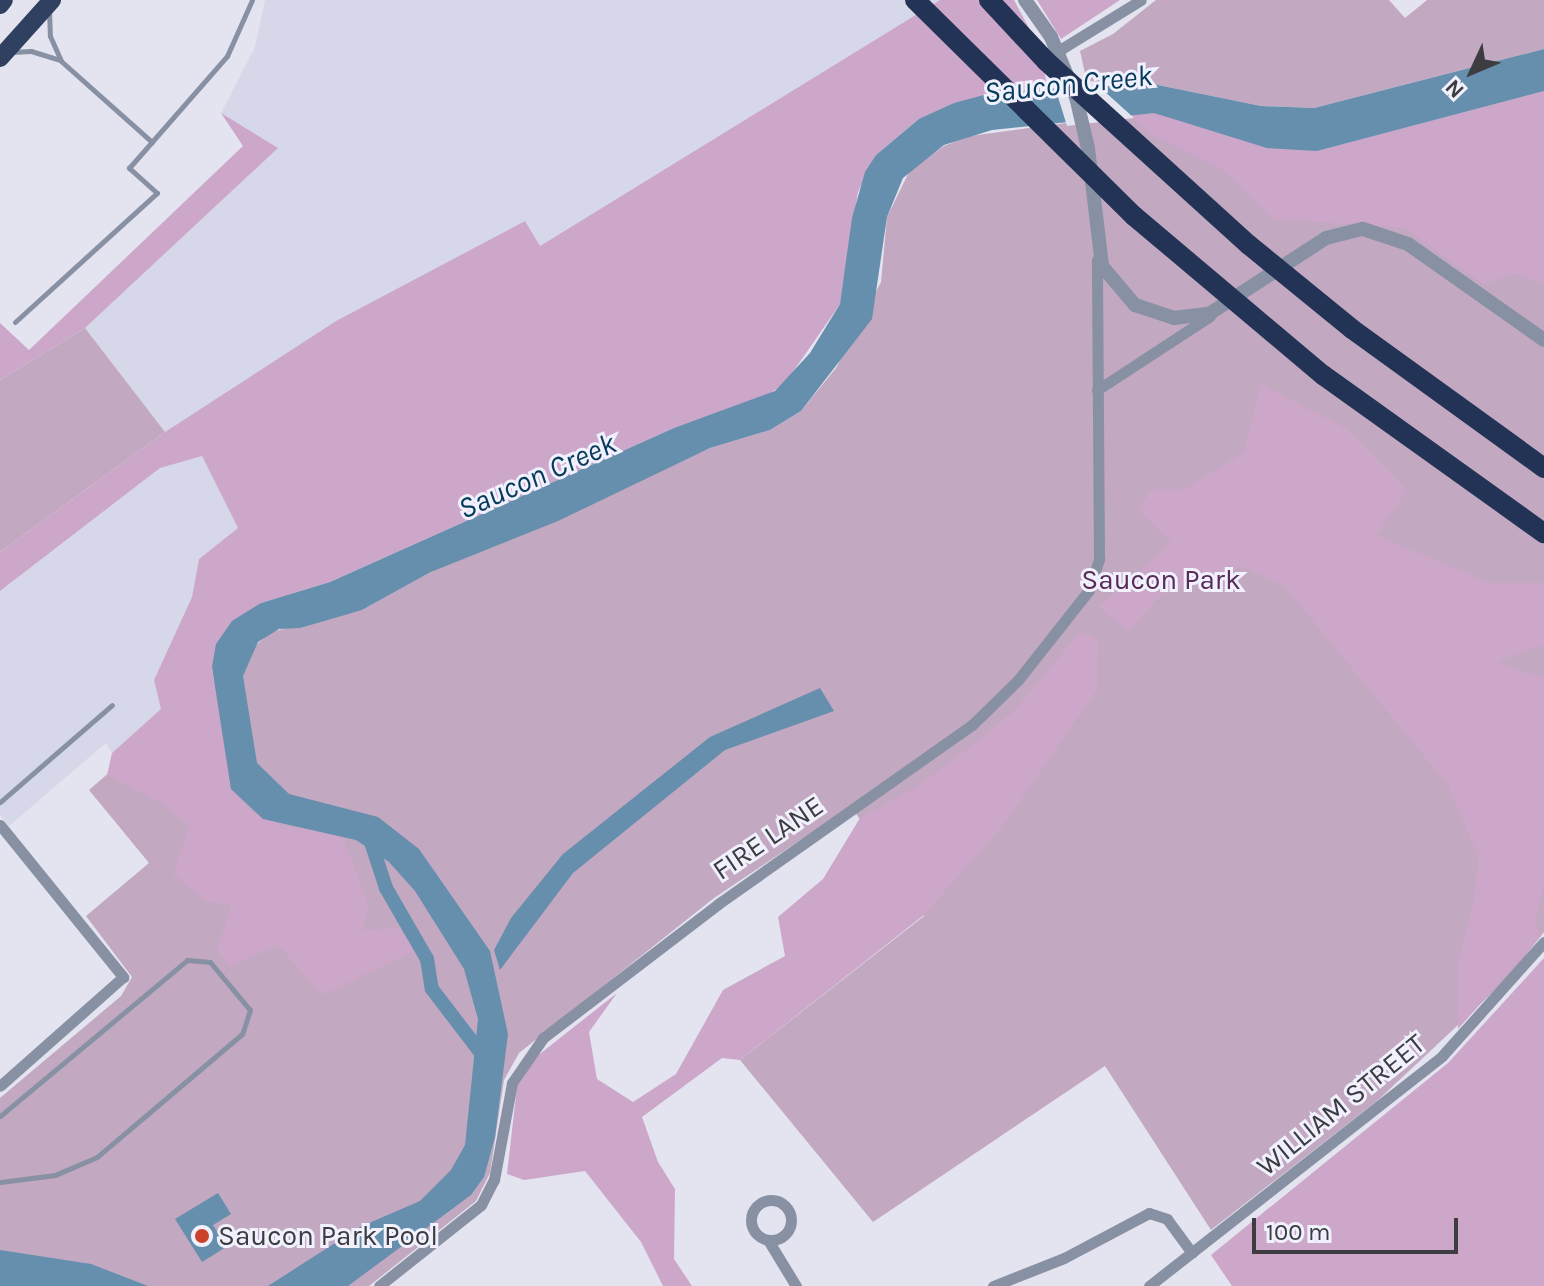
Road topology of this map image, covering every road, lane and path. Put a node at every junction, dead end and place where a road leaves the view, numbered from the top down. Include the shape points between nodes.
1 (4, 0) edge
2 (52, 0) edge
3 (252, 0) edge
4 (915, 0) edge
5 (989, 0) edge
6 (1025, 0) edge
7 (1141, 0) edge
8 (0, 5) edge
9 (1058, 51) junction
10 (0, 59) edge
11 (61, 61) junction
12 (152, 142) junction
13 (1097, 245) junction
14 (1218, 311) junction
15 (15, 322) dead end
16 (1544, 340) edge
17 (1097, 390) junction
18 (1544, 468) edge
19 (1544, 533) edge
20 (112, 705) dead end
21 (0, 802) edge
22 (0, 825) edge
23 (1544, 942) edge
24 (0, 1086) edge
25 (0, 1116) edge
26 (0, 1182) edge
27 (768, 1240) dead end
28 (1192, 1253) junction
29 (379, 1286) edge
30 (796, 1286) edge
31 (993, 1286) edge
32 (1149, 1286) edge

1 - 8 highway
2 - 10 highway
2 - 11 lane via 49,29
3 - 12 lane via 227,56
4 - 19 highway, bridge via 1146,226 1323,375
5 - 18 highway, bridge via 1046,61 1249,245 1352,329
6 - 9 street
7 - 9 street
9 - 13 street via 1085,133
10 - 11 lane via 25,50
11 - 12 lane
12 - 15 lane via 129,168 157,193
13 - 14 street via 1113,283 1143,310 1189,318
13 - 17 street, FIRE LANE
14 - 16 street via 1326,238 1363,229 1408,244
14 - 17 street
17 - 29 street, FIRE LANE via 1099,559 1089,590 1042,650 1004,695 947,746 718,904 543,1038 512,1083 494,1180 481,1205
20 - 21 lane
22 - 24 street via 123,977
23 - 28 street, WILLIAM STREET via 1442,1056
25 - 26 lane via 187,960 210,962 250,1010 242,1034 97,1157 55,1175
27 - 30 street
28 - 31 street via 1167,1219 1149,1213 1064,1258
28 - 32 street, WILLIAM STREET

